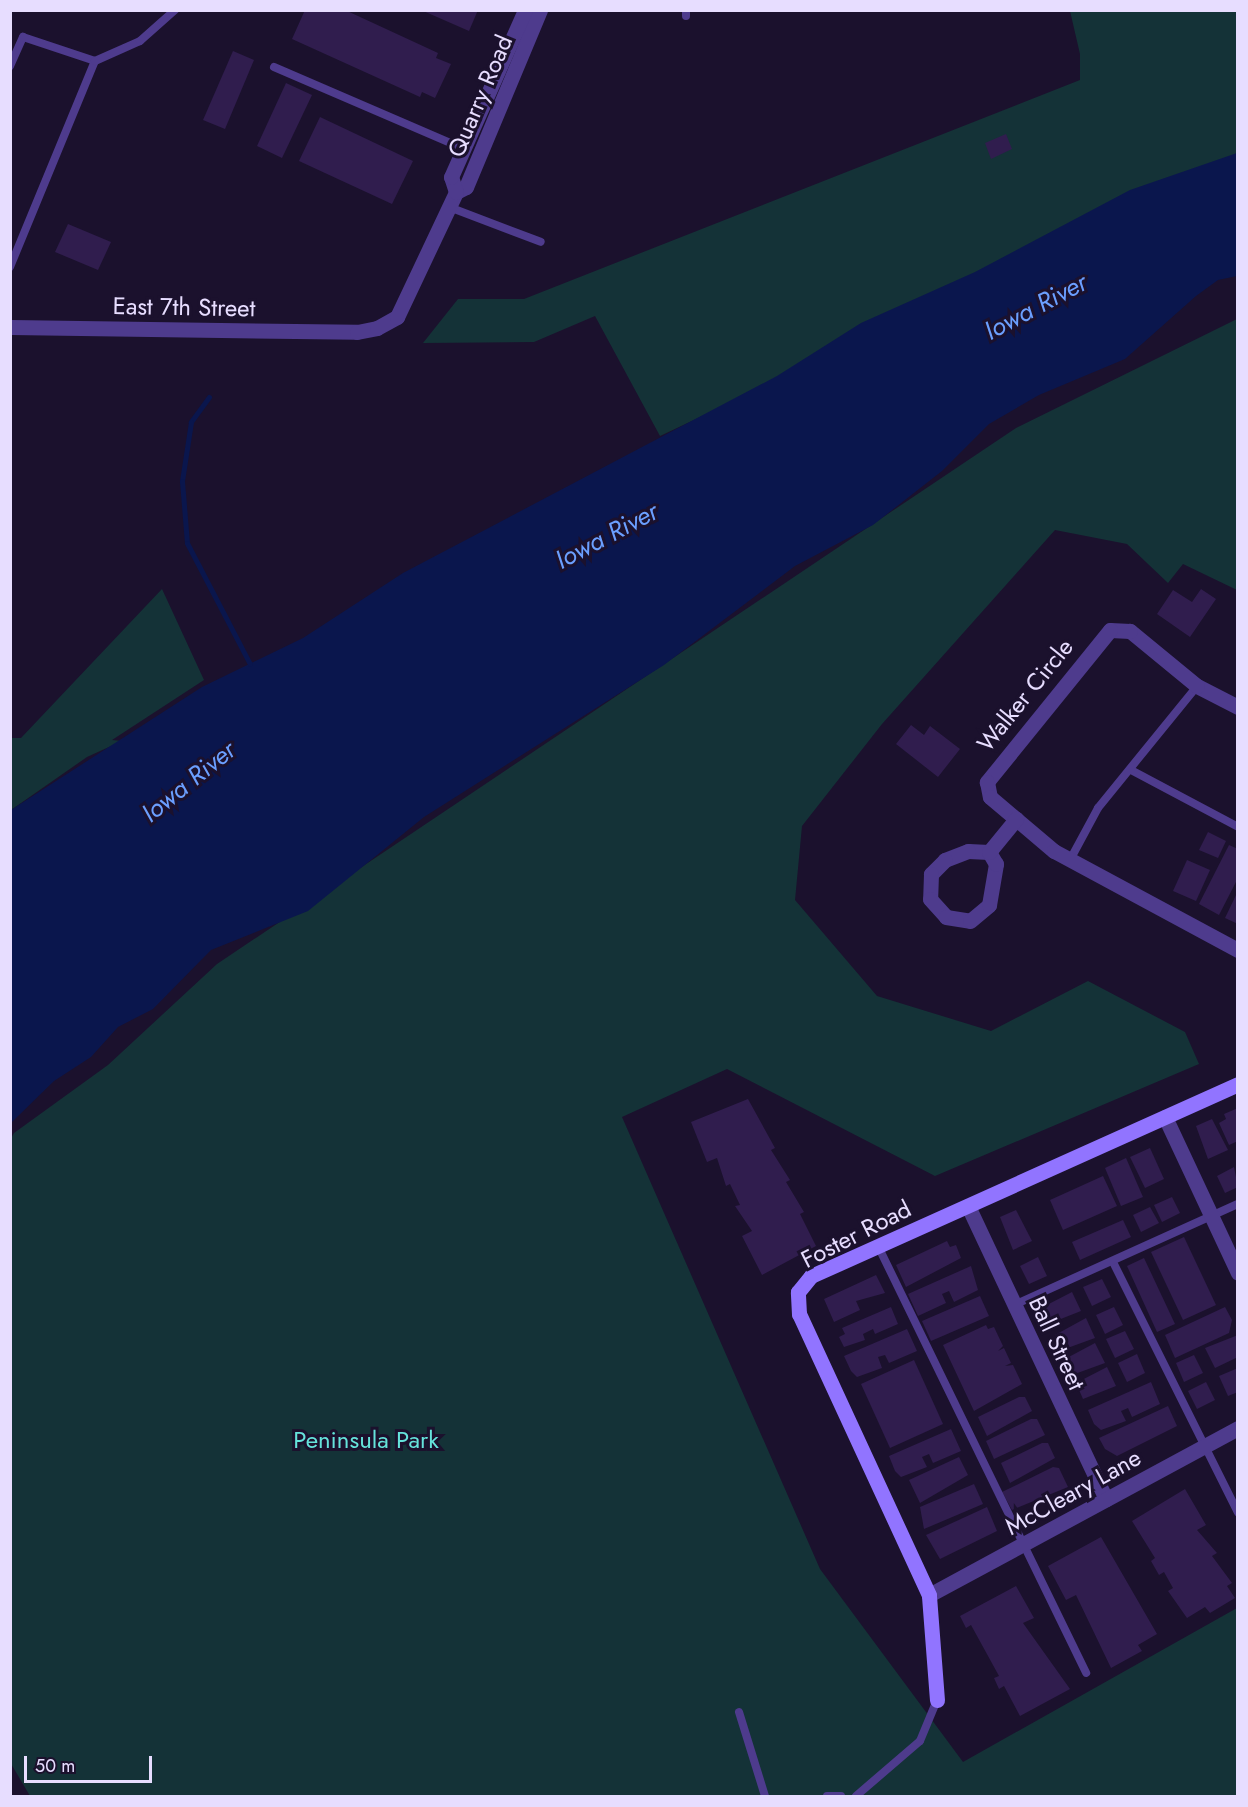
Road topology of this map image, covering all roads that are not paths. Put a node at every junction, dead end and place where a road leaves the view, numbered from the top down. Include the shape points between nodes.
1 (175, 10) edge
2 (525, 10) edge
3 (540, 10) edge
4 (95, 61) junction
5 (10, 66) edge
6 (274, 67) dead end
7 (464, 149) junction
8 (456, 192) junction
9 (449, 207) junction
10 (541, 242) dead end
11 (10, 267) edge
12 (10, 327) edge
13 (357, 332) joint
14 (1197, 686) junction
15 (1238, 706) edge
16 (1131, 770) junction
17 (1016, 819) junction
18 (1238, 827) edge
19 (989, 852) junction
20 (1070, 860) junction
21 (1238, 950) edge
22 (1238, 1084) edge
23 (1165, 1117) junction
24 (1238, 1204) edge
25 (968, 1206) junction
26 (1211, 1216) junction
27 (878, 1246) junction
28 (1113, 1262) junction
29 (1238, 1273) edge
30 (1014, 1305) junction
31 (1238, 1428) edge
32 (1204, 1446) junction
33 (1106, 1499) junction
34 (1238, 1513) edge
35 (1021, 1546) junction
36 (929, 1595) junction
37 (1086, 1672) dead end
38 (937, 1701) joint
39 (739, 1712) dead end
40 (765, 1797) edge
41 (827, 1797) edge
42 (841, 1797) edge
43 (856, 1797) edge

1 - 4 lane via 140,41
2 - 7 street, Quarry Road
3 - 8 street, Quarry Road via 466,187
4 - 5 lane via 23,37
4 - 11 lane
6 - 7 lane
7 - 8 street, Quarry Road via 451,177
8 - 9 street, Quarry Road
9 - 10 lane
9 - 13 street, Quarry Road via 396,317 377,328
12 - 13 street, East 7th Street
14 - 15 street, Walker Circle
14 - 16 lane
14 - 17 street, Walker Circle via 1138,636 1110,630 988,777 990,797
16 - 18 lane
16 - 20 lane via 1098,808
17 - 19 street
17 - 20 street, Walker Circle
19 - 19 street via 968,851 945,860 931,874 930,899 946,918 970,921 989,905 996,864
20 - 21 street, Walker Circle
22 - 23 street, Foster Road
23 - 25 street, Foster Road
23 - 26 street
24 - 26 lane
25 - 27 street, Foster Road
25 - 30 street, Ball Street
26 - 28 lane
26 - 29 street
27 - 35 lane
27 - 36 street, Foster Road via 811,1276 798,1292 799,1314
28 - 30 lane
28 - 32 lane
30 - 33 street, Ball Street
31 - 32 street, McCleary Lane
32 - 33 street, McCleary Lane
32 - 34 lane
33 - 35 street, McCleary Lane
35 - 36 street, McCleary Lane
35 - 37 lane
36 - 38 street, Foster Road
38 - 43 lane via 920,1741
39 - 40 lane
41 - 42 lane

